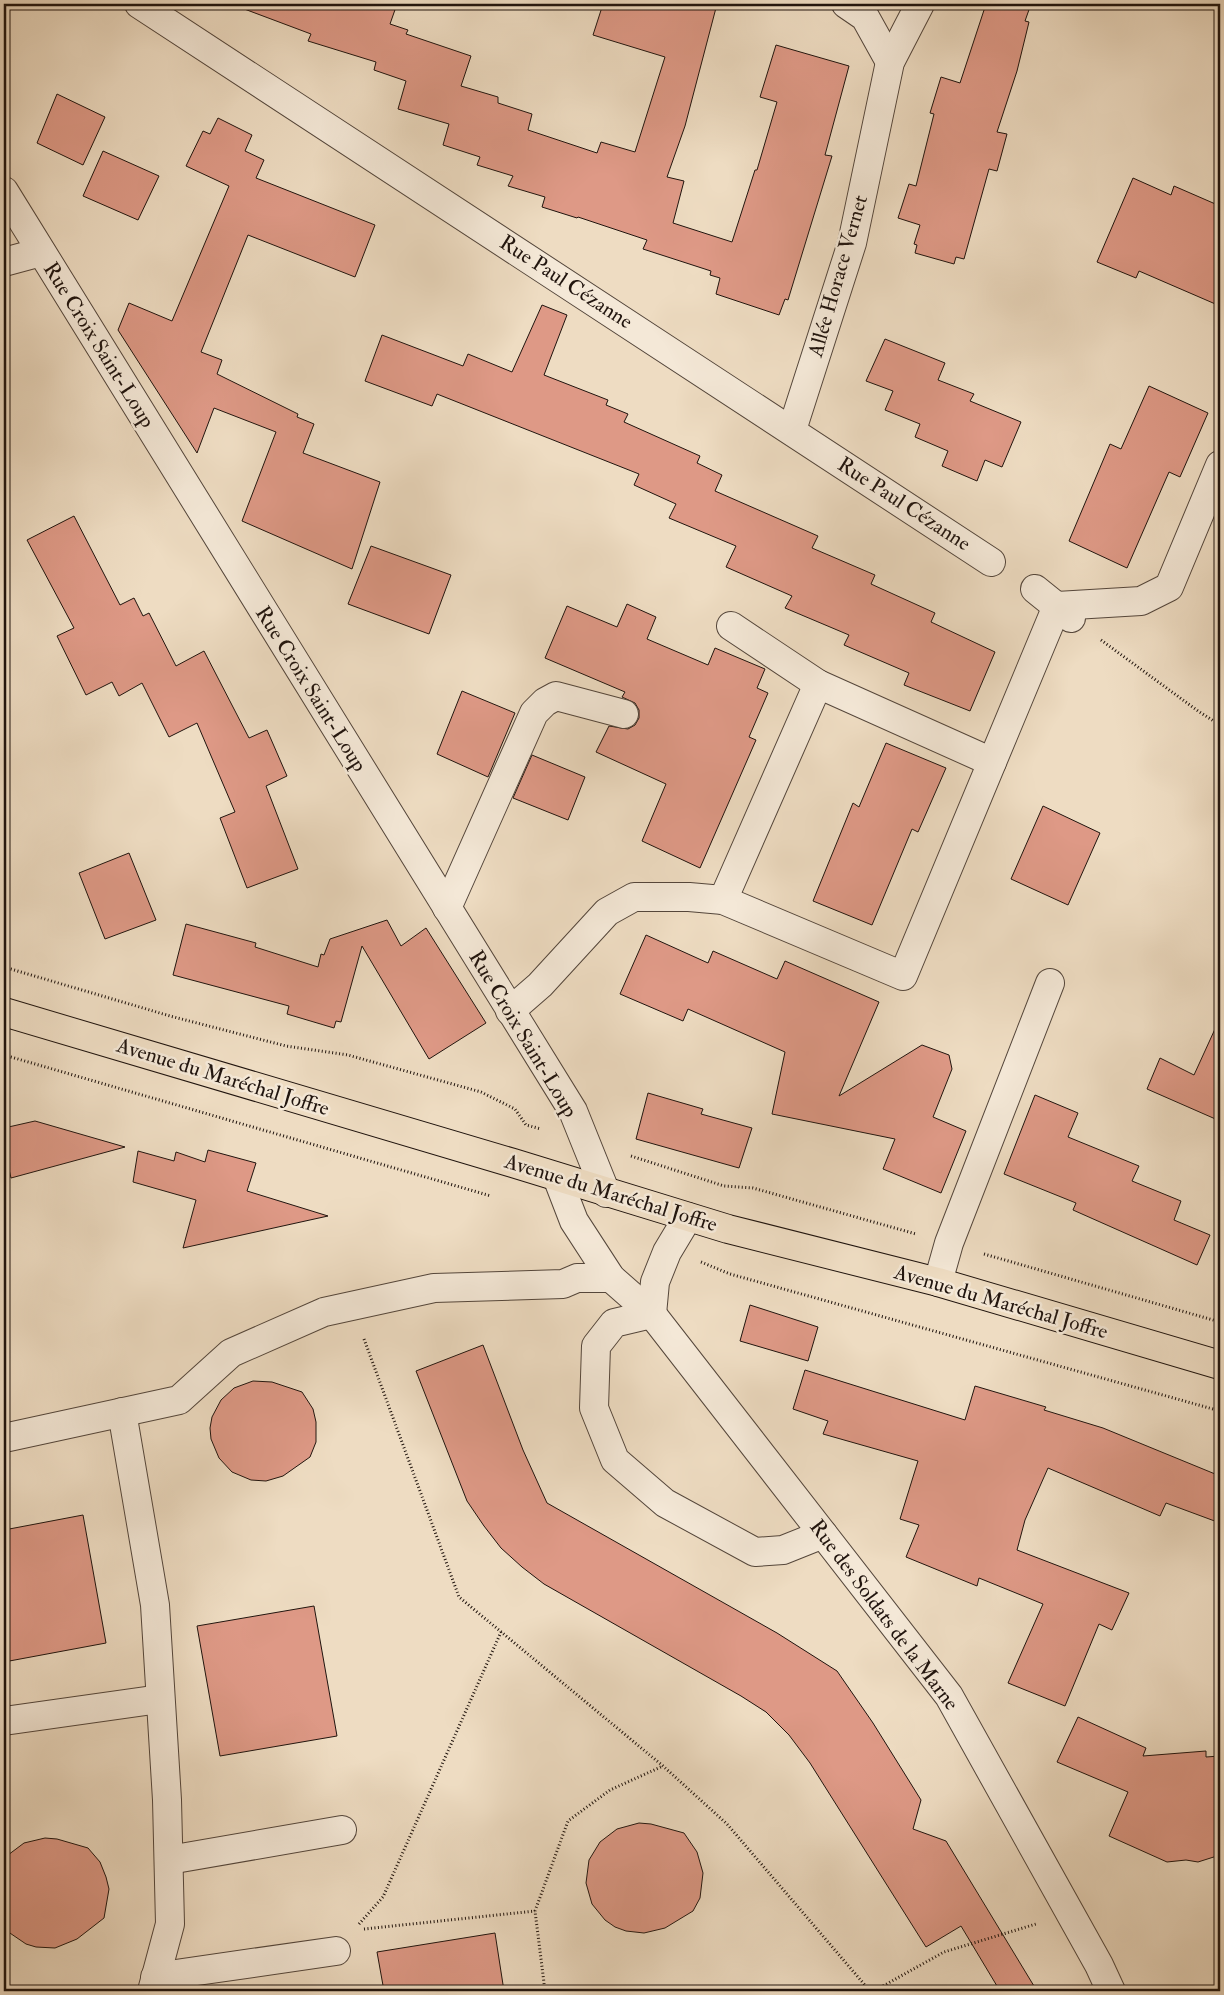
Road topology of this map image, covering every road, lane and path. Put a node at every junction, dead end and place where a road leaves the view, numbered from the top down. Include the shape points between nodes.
1 (139, 4) edge
2 (846, 4) edge
3 (920, 4) edge
4 (890, 62) junction
5 (4, 192) edge
6 (41, 252) junction
7 (4, 262) edge
8 (792, 430) junction
9 (1220, 465) edge
10 (1215, 494) edge
11 (991, 562) dead end
12 (1035, 589) dead end
13 (1057, 606) junction
14 (1079, 624) joint
15 (731, 626) dead end
16 (818, 684) junction
17 (624, 714) dead end
18 (1220, 725) edge
19 (992, 762) junction
20 (723, 900) junction
21 (447, 908) junction
22 (4, 967) edge
23 (1050, 983) dead end
24 (510, 1011) junction
25 (4, 1012) edge
26 (4, 1056) edge
27 (526, 1125) dead end
28 (557, 1177) junction
29 (606, 1193) junction
30 (493, 1196) dead end
31 (688, 1217) junction
32 (706, 1264) dead end
33 (611, 1278) junction
34 (938, 1282) junction
35 (352, 1306) junction
36 (652, 1314) junction
37 (1220, 1365) edge
38 (122, 1412) junction
39 (1220, 1412) edge
40 (4, 1438) edge
41 (823, 1534) junction
42 (501, 1632) junction
43 (160, 1699) junction
44 (4, 1721) edge
45 (663, 1766) junction
46 (342, 1830) dead end
47 (169, 1860) junction
48 (535, 1912) junction
49 (1070, 1914) junction
50 (354, 1930) junction
51 (336, 1951) joint
52 (153, 1984) edge
53 (545, 1991) edge
54 (872, 1991) edge
55 (1111, 1991) edge

1 - 8 street, Rue Paul Cézanne
2 - 4 street via 865,17
3 - 4 street, Allée Horace Vernet
4 - 8 street, Allée Horace Vernet via 852,243
5 - 6 street, Rue Croix Saint-Loup
6 - 7 street
6 - 21 street, Rue Croix Saint-Loup
8 - 11 street, Rue Paul Cézanne
9 - 10 street
10 - 13 street via 1170,587 1142,601
12 - 13 street
13 - 14 street
13 - 19 street
14 - 18 path
15 - 16 street
16 - 19 street
16 - 20 street
17 - 21 street via 556,696 534,713
19 - 20 street via 903,976
20 - 24 street via 689,896 634,897 607,912 540,985
21 - 24 street, Rue Croix Saint-Loup
22 - 27 path via 268,1042 348,1055 481,1092 515,1109
23 - 34 street via 949,1243
24 - 29 street, Rue Croix Saint-Loup via 573,1111
25 - 28 main road, Avenue du Maréchal Joffre
26 - 30 path
28 - 29 main road, Avenue du Maréchal Joffre
28 - 33 street, Rue des Soldats de la Marne via 574,1221
29 - 31 main road, Avenue du Maréchal Joffre
31 - 34 main road, Avenue du Maréchal Joffre
31 - 36 street via 667,1252 655,1282
32 - 39 path via 730,1274
33 - 35 street via 577,1278 563,1284 434,1288
33 - 36 street, Rue des Soldats de la Marne
34 - 37 main road, Avenue du Maréchal Joffre
35 - 38 street via 324,1312 231,1353 179,1400
35 - 42 path via 459,1597
36 - 41 street, Rue des Soldats de la Marne
36 - 41 street via 614,1323 596,1346 594,1408 615,1460 665,1503 755,1552 783,1550
38 - 40 street
38 - 43 street via 155,1604
41 - 49 street, Rue des Soldats de la Marne via 949,1696
42 - 45 path
42 - 50 path via 383,1897
43 - 44 street
43 - 47 street
45 - 48 path via 610,1790 568,1820
45 - 54 path via 727,1824
46 - 47 street
47 - 52 street via 170,1924
48 - 50 path
48 - 53 path
49 - 54 path via 944,1952
49 - 55 street, Rue des Soldats de la Marne
50 - 51 path
51 - 52 street

